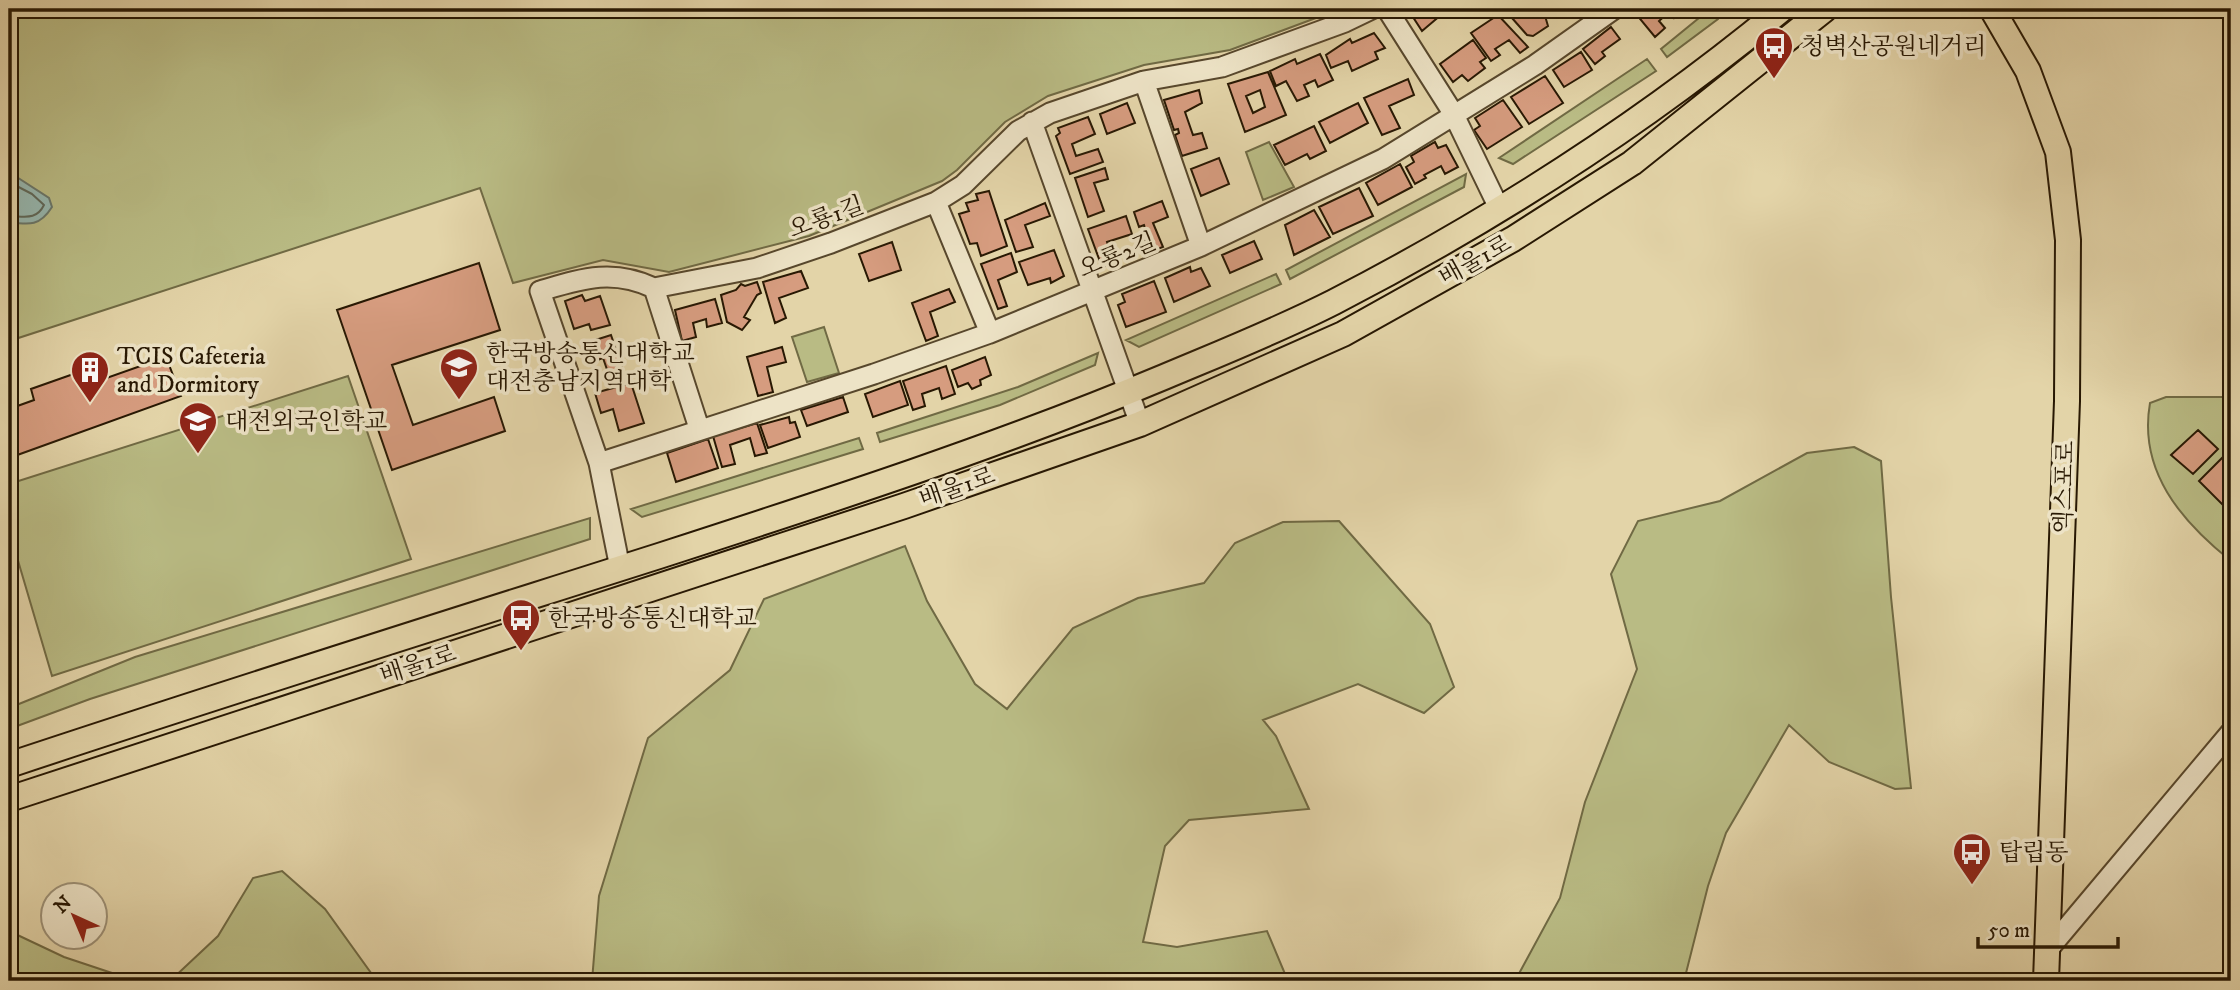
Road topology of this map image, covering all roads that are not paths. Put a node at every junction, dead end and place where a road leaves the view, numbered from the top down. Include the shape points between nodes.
1 (1372, 9) edge
2 (1387, 9) edge
3 (1614, 9) edge
4 (1782, 9) edge
5 (1825, 9) edge
6 (1992, 9) edge
7 (1144, 81) junction
8 (1453, 113) junction
9 (1032, 122) junction
10 (936, 202) junction
11 (1500, 210) junction
12 (1202, 246) junction
13 (653, 288) junction
14 (1093, 292) junction
15 (990, 333) junction
16 (1129, 392) junction
17 (1140, 425) junction
18 (699, 428) junction
19 (599, 463) junction
20 (620, 568) junction
21 (2231, 732) edge
22 (9, 765) edge
23 (9, 799) edge
24 (2047, 951) junction
25 (2046, 981) edge

1 - 7 street, 오룡1길 via 1222,67
2 - 8 street
3 - 8 street, 오룡2길 via 1535,65
4 - 11 main road, 배울1로 via 1608,140
5 - 17 main road, 배울1로 via 1632,163 1513,239 1343,334
6 - 24 main road, 엑스포로 via 2028,71 2058,152 2068,240 2067,414
7 - 9 street, 오룡1길
7 - 12 street
8 - 11 street
8 - 12 street, 오룡2길 via 1382,159
9 - 10 street, 오룡1길 via 962,185
9 - 14 street
10 - 13 street, 오룡1길 via 757,268
10 - 15 street
11 - 16 main road, 배울1로 via 1333,302
12 - 14 street, 오룡2길
13 - 18 street
13 - 19 street, 오룡1길 via 597,275 540,291
14 - 15 street, 오룡2길
14 - 16 street
15 - 18 street, 오룡2길
16 - 17 street
16 - 20 main road, 배울1로 via 896,479
17 - 23 main road, 배울1로
18 - 19 street, 오룡2길
19 - 20 street, 오룡1길
20 - 22 main road, 배울1로
21 - 24 street
24 - 25 main road, 엑스포로

